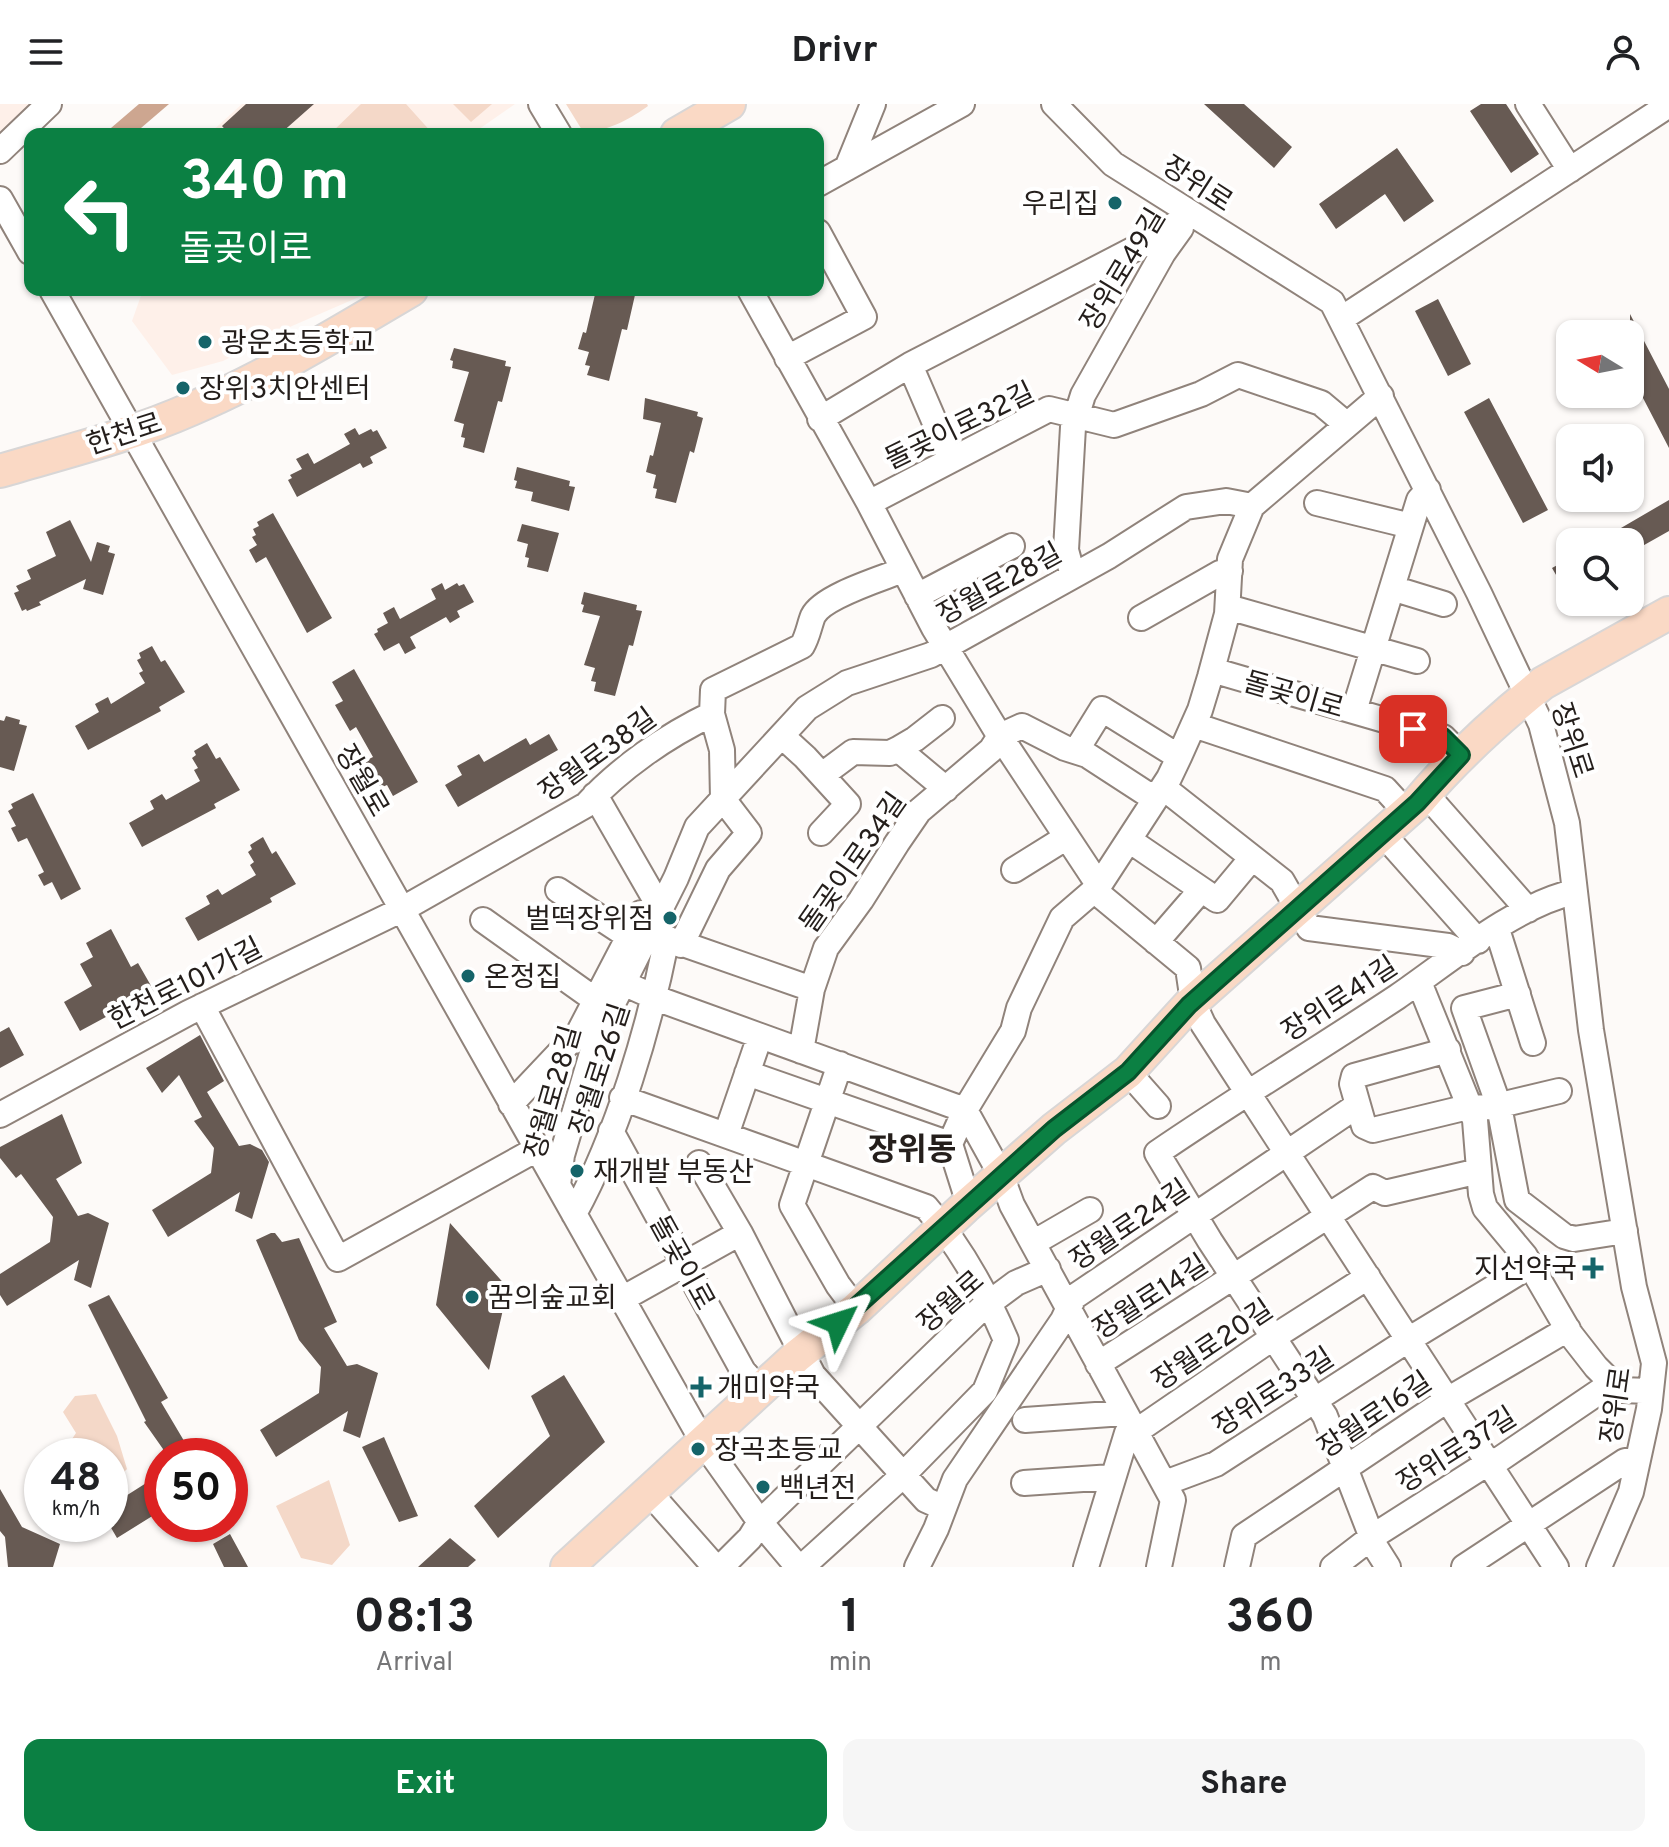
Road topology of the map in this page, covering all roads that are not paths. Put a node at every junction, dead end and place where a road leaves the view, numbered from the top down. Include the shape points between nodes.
1 (49, 104) edge
2 (541, 104) edge
3 (729, 104) edge
4 (873, 104) edge
5 (962, 104) edge
6 (1054, 104) edge
7 (1528, 104) edge
8 (1669, 105) edge
9 (555, 128) edge
10 (687, 128) edge
11 (0, 151) edge
12 (847, 168) junction
13 (1570, 170) junction
14 (824, 181) edge
15 (0, 199) edge
16 (1190, 215) junction
17 (24, 241) edge
18 (825, 260) edge
19 (55, 296) edge
20 (400, 296) edge
21 (760, 296) edge
22 (1341, 319) junction
23 (787, 358) junction
24 (910, 365) junction
25 (1381, 396) junction
26 (1077, 415) junction
27 (820, 419) junction
28 (1346, 424) junction
29 (133, 432) junction
30 (951, 460) junction
31 (0, 471) edge
32 (1428, 490) junction
33 (869, 503) junction
34 (1317, 503) dead end
35 (1252, 506) junction
36 (1411, 526) junction
37 (1012, 546) dead end
38 (903, 570) junction
39 (1230, 571) junction
40 (1073, 576) junction
41 (1392, 588) junction
42 (917, 596) junction
43 (1444, 604) dead end
44 (1228, 607) junction
45 (1669, 613) edge
46 (1141, 618) dead end
47 (946, 646) junction
48 (1373, 649) junction
49 (1417, 661) dead end
50 (1212, 670) junction
51 (1527, 696) junction
52 (1354, 711) junction
53 (712, 714) junction
54 (942, 718) dead end
55 (1194, 725) junction
56 (782, 736) junction
57 (1000, 736) junction
58 (898, 749) junction
59 (1076, 751) junction
60 (1461, 755) junction
61 (1179, 757) junction
62 (822, 775) junction
63 (946, 789) junction
64 (1159, 793) junction
65 (595, 795) junction
66 (723, 799) junction
67 (1416, 802) junction
68 (697, 827) junction
69 (821, 833) dead end
70 (1382, 833) junction
71 (1067, 837) junction
72 (1129, 840) junction
73 (1252, 858) junction
74 (1014, 870) dead end
75 (1098, 887) junction
76 (558, 890) dead end
77 (1574, 892) junction
78 (652, 894) junction
79 (1209, 895) junction
80 (401, 910) junction
81 (1298, 910) junction
82 (1528, 910) junction
83 (483, 920) dead end
84 (656, 938) junction
85 (1479, 941) junction
86 (1156, 942) junction
87 (1419, 982) junction
88 (623, 983) junction
89 (812, 989) junction
90 (1518, 994) junction
91 (655, 997) junction
92 (594, 999) junction
93 (1193, 1002) junction
94 (202, 1006) junction
95 (760, 1036) junction
96 (1533, 1043) dead end
97 (1448, 1050) junction
98 (801, 1051) junction
99 (840, 1064) junction
100 (1128, 1072) junction
101 (747, 1073) junction
102 (1559, 1091) dead end
103 (1248, 1092) junction
104 (622, 1098) junction
105 (828, 1100) junction
106 (511, 1104) junction
107 (1358, 1105) junction
108 (1158, 1106) dead end
109 (1499, 1106) junction
110 (1471, 1109) junction
111 (965, 1110) junction
112 (0, 1115) edge
113 (611, 1131) junction
114 (726, 1135) junction
115 (950, 1144) junction
116 (537, 1149) junction
117 (1287, 1152) junction
118 (699, 1163) dead end
119 (807, 1164) junction
120 (1479, 1171) junction
121 (1001, 1175) junction
122 (558, 1185) junction
123 (969, 1204) junction
124 (1090, 1210) dead end
125 (574, 1214) junction
126 (1328, 1215) junction
127 (1195, 1216) junction
128 (944, 1227) junction
129 (1625, 1231) junction
130 (740, 1233) junction
131 (1033, 1243) junction
132 (685, 1265) junction
133 (1531, 1265) junction
134 (1048, 1269) junction
135 (1235, 1277) junction
136 (1368, 1277) junction
137 (622, 1299) junction
138 (990, 1303) junction
139 (856, 1309) junction
140 (1068, 1309) junction
141 (1568, 1329) junction
142 (1274, 1337) junction
143 (1408, 1340) junction
144 (802, 1352) junction
145 (1098, 1364) junction
146 (1612, 1383) junction
147 (760, 1390) junction
148 (1651, 1391) junction
149 (994, 1399) junction
150 (1315, 1399) junction
151 (1447, 1400) junction
152 (1025, 1420) dead end
153 (1128, 1421) junction
154 (859, 1425) junction
155 (703, 1442) junction
156 (1638, 1459) junction
157 (1488, 1463) junction
158 (1346, 1469) junction
159 (903, 1474) junction
160 (1112, 1477) junction
161 (1024, 1483) dead end
162 (1165, 1483) junction
163 (649, 1492) junction
164 (944, 1508) junction
165 (760, 1522) junction
166 (1528, 1525) junction
167 (1372, 1537) junction
168 (567, 1567) edge
169 (715, 1567) edge
170 (721, 1567) edge
171 (800, 1567) edge
172 (917, 1567) edge
173 (1086, 1567) edge
174 (1159, 1567) edge
175 (1237, 1567) edge
176 (1333, 1567) edge
177 (1388, 1567) edge
178 (1464, 1567) edge
179 (1556, 1567) edge
180 (1599, 1567) edge

1 - 11 street
2 - 9 street
3 - 10 main road
4 - 12 street
5 - 12 street
6 - 16 street, 장위로 via 1113,164
7 - 13 street
8 - 13 street
12 - 14 street
13 - 22 street
15 - 17 street
16 - 22 street, 장위로 via 1332,302
16 - 24 street, 장위로49길
16 - 26 street, 장위로49길 via 1131,306
18 - 23 street via 864,317
19 - 29 street, 장월로
20 - 29 main road, 한천로 via 245,384
21 - 23 street, 돌곶이로32길
22 - 25 street, 장위로
23 - 27 street, 돌곶이로32길
24 - 27 street, 장위로49길
24 - 30 street
25 - 28 street
25 - 32 street, 장위로
26 - 28 street, 돌곶이로32길 via 1114,425 1238,375 1321,403
26 - 30 street, 돌곶이로32길 via 1049,409
26 - 40 street, 장위로49길 via 1066,550
27 - 33 street, 돌곶이로32길
28 - 35 street
29 - 31 main road, 한천로
29 - 80 street, 장월로
30 - 33 street, 돌곶이로32길
32 - 36 street
32 - 51 street, 장위로
33 - 38 street, 돌곶이로32길
34 - 36 street
35 - 39 street
35 - 40 street, 장월로28길 via 1226,501 1186,507
36 - 41 street
37 - 42 street
38 - 42 street, 돌곶이로32길
38 - 53 street via 825,603 814,615 802,646 713,690
39 - 44 street
39 - 46 street
40 - 47 street, 장월로28길
41 - 43 street
41 - 48 street
42 - 47 street, 돌곶이로32길
44 - 48 street
44 - 50 street
45 - 51 main road
47 - 56 street, 장월로28길 via 847,683 807,708
47 - 57 street, 돌곶이로32길
48 - 49 street
48 - 52 street
50 - 52 street, 돌곶이로
50 - 55 street
51 - 60 main road
51 - 77 street, 장위로 via 1541,724 1567,823
52 - 60 street, 돌곶이로 via 1443,737
53 - 65 street, 장월로38길 via 686,727
53 - 66 street via 722,750
54 - 58 street
55 - 61 street
55 - 67 street
56 - 62 street
56 - 66 street, 장월로28길
57 - 59 street via 1022,726
57 - 63 street, 돌곶이로34길
57 - 71 street, 돌곶이로32길
58 - 62 street via 853,752
58 - 63 street
59 - 61 street via 1102,709
59 - 64 street via 1147,794
60 - 67 main road
61 - 64 street
62 - 69 street via 848,804
63 - 89 street, 돌곶이로34길 via 919,811 826,948
64 - 72 street
64 - 73 street via 1169,792
65 - 78 street
65 - 80 street, 장월로38길 via 586,805
66 - 68 street, 장월로28길
66 - 84 street, 장월로26길 via 749,833
67 - 70 main road
67 - 82 street
68 - 78 street
68 - 84 street, 장월로28길
70 - 81 main road
70 - 85 street
71 - 74 street
71 - 75 street, 돌곶이로32길
72 - 75 street
72 - 79 street
73 - 79 street
73 - 81 street via 1282,881
75 - 86 street, 돌곶이로32길 via 1101,896
75 - 111 street via 1062,918 1013,1031
76 - 84 street
77 - 82 street, 장위로41길
77 - 129 street, 장위로
78 - 84 street
79 - 86 street
80 - 94 street, 한천로101가길
80 - 106 street, 장월로
81 - 85 street, 장위로41길 via 1309,928 1448,946
81 - 93 main road
82 - 85 street, 장위로41길
83 - 92 street
84 - 88 street, 장월로28길
84 - 89 street
84 - 91 street, 장월로26길
84 - 92 street
85 - 87 street, 장위로41길
85 - 90 street
86 - 93 street, 돌곶이로32길 via 1188,968
87 - 97 street
87 - 103 street, 장위로41길
88 - 91 street
88 - 122 street, 장월로28길 via 598,1033
89 - 98 street, 돌곶이로34길
90 - 96 street
90 - 109 street via 1464,1008
91 - 95 street
91 - 104 street, 장월로26길
92 - 106 street via 579,1032
93 - 100 main road
93 - 103 street
94 - 112 street, 한천로101가길
94 - 116 street via 338,1259
95 - 98 street
95 - 101 street
97 - 107 street via 1354,1076
97 - 110 street
98 - 99 street
99 - 105 street
99 - 111 street
100 - 108 street
100 - 121 main road
101 - 105 street
101 - 114 street
102 - 109 street
103 - 117 street
103 - 127 street, 장월로14길 via 1157,1153
104 - 113 street, 장월로26길
104 - 114 street
105 - 115 street
105 - 119 street
106 - 116 street, 장월로
107 - 110 street via 1364,1126 1373,1130
107 - 117 street, 장월로24길
109 - 110 street
109 - 129 street via 1517,1200 1574,1239
110 - 120 street
111 - 115 street
111 - 121 street
113 - 125 street, 장월로26길
113 - 132 street, 돌곶이로
114 - 119 street
115 - 123 street
116 - 122 street, 장월로
117 - 126 street
117 - 127 street, 장월로24길
118 - 130 street
119 - 128 street via 926,1207
119 - 139 street via 792,1205
120 - 126 street via 1385,1193 1373,1187
120 - 133 street via 1485,1208
121 - 123 main road
121 - 131 street
122 - 125 street, 장월로
123 - 128 main road
124 - 131 street
125 - 137 street, 장월로
126 - 135 street
126 - 136 street
127 - 135 street, 장월로14길
127 - 140 street, 장월로24길 via 1074,1297
128 - 138 street
128 - 139 main road
129 - 148 street, 장위로 via 1654,1363
130 - 132 street
130 - 144 street
131 - 134 street
132 - 137 street
132 - 147 street, 돌곶이로 via 743,1371
133 - 141 street
133 - 143 street, 장위로33길
134 - 138 street, 장월로 via 1016,1283
134 - 140 street
135 - 142 street, 장월로14길
135 - 145 street, 장월로14길
136 - 142 street, 장월로20길
136 - 143 street
137 - 155 street, 장월로
138 - 149 street via 1006,1340
138 - 154 street, 장월로
139 - 144 main road
140 - 145 street
140 - 149 street, 장월로24길
141 - 146 street
141 - 151 street, 장월로16길
142 - 150 street, 장월로14길
142 - 153 street, 장월로20길 via 1144,1426
143 - 150 street, 장위로33길
143 - 151 street
144 - 147 main road
144 - 154 street via 813,1375
145 - 153 street
146 - 148 street via 1619,1390
146 - 157 street, 장위로37길
147 - 155 main road
148 - 156 street, 장위로
149 - 159 street, 장월로
149 - 164 street, 장월로24길
150 - 158 street, 장월로14길
150 - 162 street, 장위로33길 via 1216,1464
151 - 157 street
151 - 158 street, 장월로16길
152 - 153 street
153 - 160 street
153 - 162 street
154 - 159 street
154 - 165 street, 장월로
155 - 163 main road
155 - 165 street, 장월로
156 - 166 street via 1625,1461
156 - 180 street, 장위로 via 1631,1492
157 - 166 street
157 - 167 street, 장위로37길
158 - 167 street, 장월로14길
158 - 175 street, 장월로16길 via 1244,1536
159 - 164 street via 926,1500
159 - 171 street, 장월로
160 - 161 street
160 - 173 street
162 - 174 street via 1173,1500
163 - 168 main road
163 - 169 street
164 - 172 street, 장월로24길
165 - 170 street
165 - 171 street, 장월로
166 - 178 street
166 - 179 street
167 - 176 street, 장위로37길
167 - 177 street, 장월로14길

